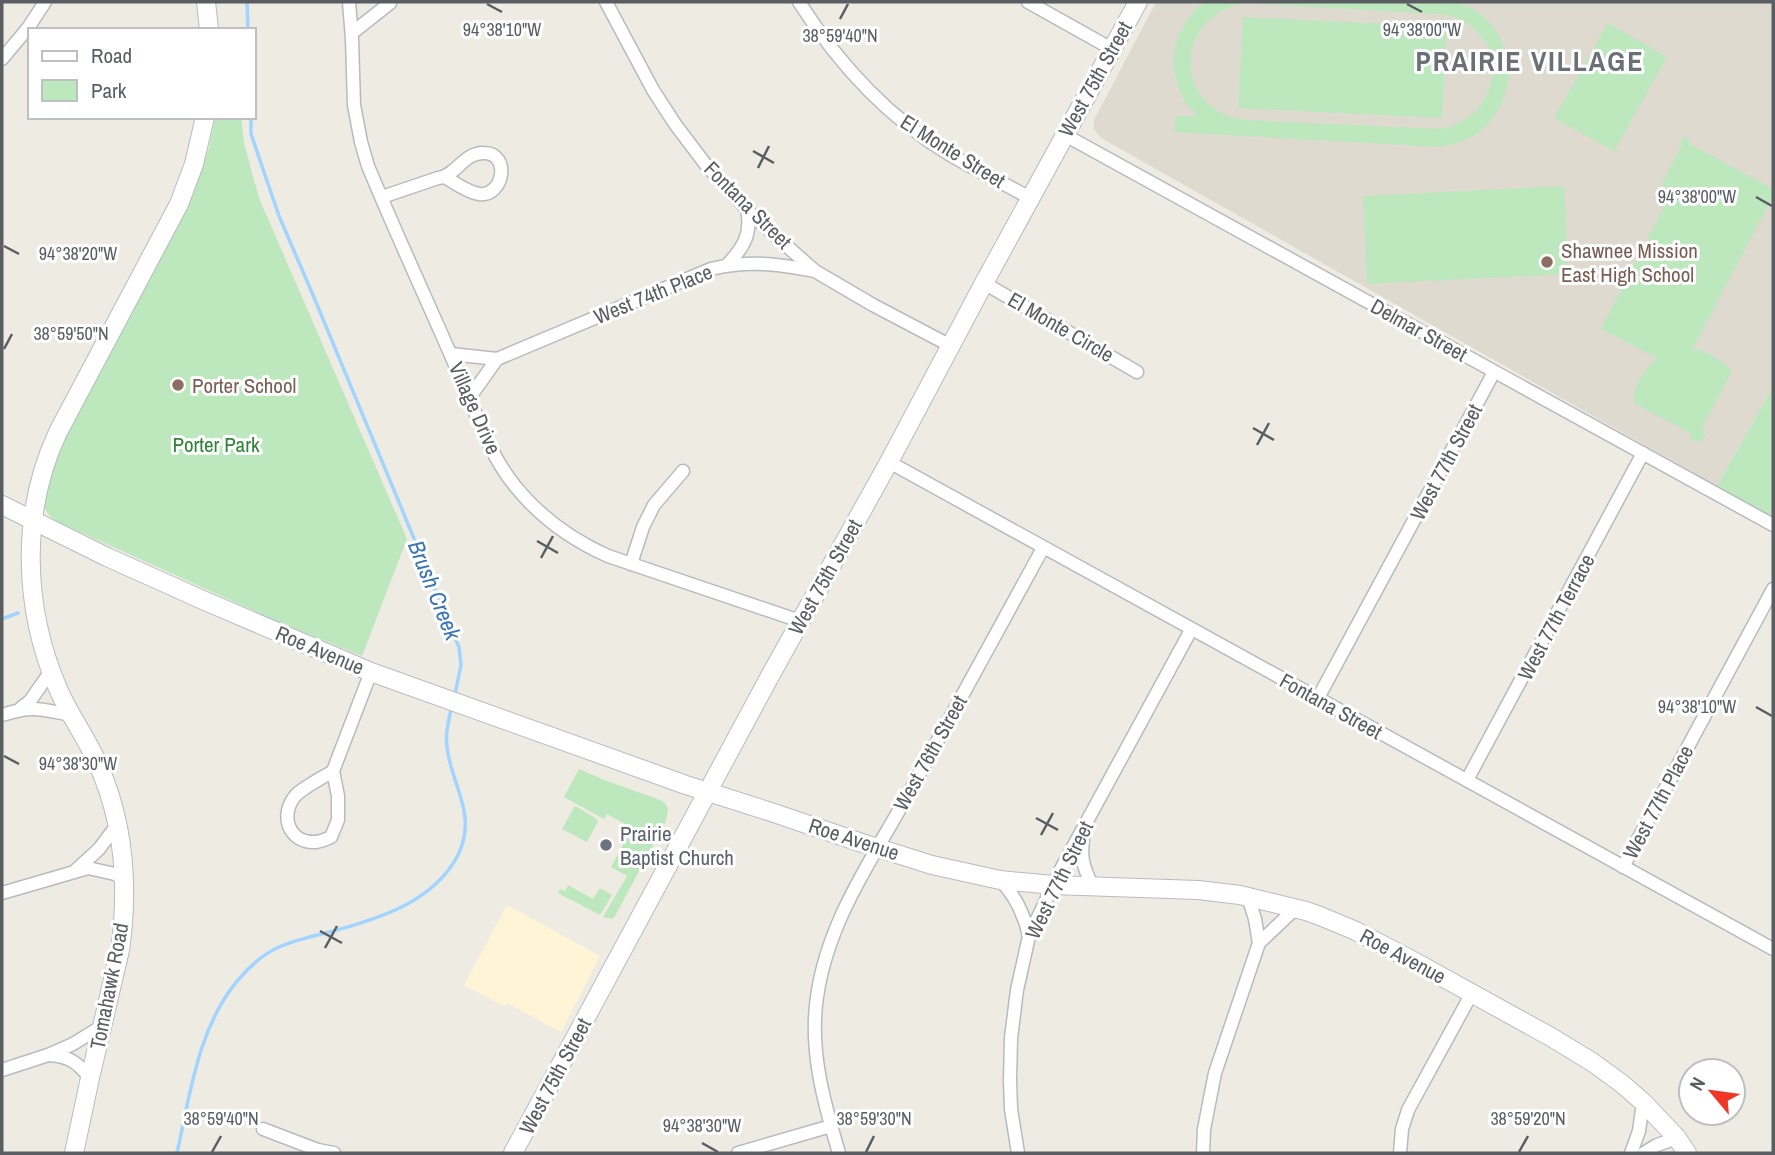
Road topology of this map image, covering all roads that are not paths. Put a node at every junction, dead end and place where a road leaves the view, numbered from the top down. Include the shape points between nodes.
1 (45, 2) edge
2 (206, 2) edge
3 (349, 2) edge
4 (393, 2) edge
5 (606, 2) edge
6 (799, 2) edge
7 (1027, 2) edge
8 (1138, 2) edge
9 (209, 28) edge
10 (352, 33) junction
11 (1112, 49) junction
12 (2, 59) edge
13 (205, 119) edge
14 (1065, 135) junction
15 (445, 177) dead end
16 (382, 197) junction
17 (1030, 198) junction
18 (747, 209) junction
19 (727, 265) junction
20 (815, 271) junction
21 (984, 283) junction
22 (951, 346) junction
23 (451, 355) junction
24 (497, 359) junction
25 (1137, 372) dead end
26 (1494, 372) junction
27 (470, 397) junction
28 (1643, 453) junction
29 (889, 462) junction
30 (683, 471) dead end
31 (2, 505) edge
32 (33, 522) junction
33 (1773, 525) edge
34 (1043, 548) junction
35 (631, 564) junction
36 (1773, 589) edge
37 (800, 621) junction
38 (1191, 630) junction
39 (51, 671) junction
40 (371, 672) junction
41 (1318, 698) junction
42 (21, 708) junction
43 (2, 715) edge
44 (71, 715) junction
45 (333, 771) junction
46 (1467, 780) junction
47 (707, 792) junction
48 (117, 825) junction
49 (1085, 825) junction
50 (877, 848) junction
51 (1623, 867) junction
52 (76, 870) junction
53 (125, 880) junction
54 (1000, 880) junction
55 (1053, 886) junction
56 (1093, 887) junction
57 (2, 893) edge
58 (1248, 897) junction
59 (1296, 908) junction
60 (1030, 936) junction
61 (1259, 943) junction
62 (1773, 949) edge
63 (1472, 993) junction
64 (102, 1026) junction
65 (48, 1055) junction
66 (2, 1070) edge
67 (90, 1078) junction
68 (1643, 1102) junction
69 (831, 1126) junction
70 (263, 1129) dead end
71 (1682, 1146) edge
72 (318, 1152) edge
73 (75, 1153) edge
74 (334, 1153) edge
75 (513, 1153) edge
76 (738, 1153) edge
77 (839, 1153) edge
78 (1018, 1153) edge
79 (1203, 1153) edge
80 (1399, 1153) edge
81 (1631, 1153) edge
82 (1644, 1153) edge

1 - 12 street
2 - 9 main road
3 - 10 street, Village Drive
4 - 10 street
5 - 18 street, Fontana Street via 675,124
6 - 17 street, El Monte Street via 819,34 873,96 948,153
7 - 11 street
8 - 11 main road, West 75th Street
10 - 16 street, Village Drive via 360,142
11 - 14 main road, West 75th Street
13 - 32 main road, Tomahawk Road via 179,204 53,442 36,495
14 - 17 main road, West 75th Street
14 - 26 street, Delmar Street
15 - 16 street
16 - 23 street, Village Drive
17 - 21 main road, West 75th Street
18 - 19 street via 747,237
18 - 20 street, Fontana Street
19 - 20 street, West 74th Place via 770,263
19 - 24 street, West 74th Place
20 - 22 street, Fontana Street
21 - 22 main road, West 75th Street
21 - 25 street, El Monte Circle
22 - 29 main road, West 75th Street
23 - 24 street, West 74th Place
23 - 27 street, Village Drive
24 - 27 street
26 - 28 street, Delmar Street
26 - 41 street, West 77th Street
27 - 35 street, Village Drive via 494,452 527,501 576,540
28 - 33 street, Delmar Street
28 - 46 street, West 77th Terrace
29 - 34 street, Fontana Street
29 - 37 main road, West 75th Street
30 - 35 street via 654,505
31 - 32 main road, Roe Avenue
32 - 39 main road, Tomahawk Road via 32,594
32 - 40 main road, Roe Avenue
34 - 38 street, Fontana Street
34 - 50 street, West 76th Street
35 - 37 street, Village Drive
36 - 51 street, West 77th Place
37 - 47 main road, West 75th Street
38 - 41 street, Fontana Street
38 - 49 street, West 77th Street
39 - 42 street
39 - 44 main road, Tomahawk Road
40 - 45 street
40 - 47 main road, Roe Avenue
41 - 46 street, Fontana Street
42 - 43 street
42 - 44 street
44 - 48 main road, Tomahawk Road via 98,763
45 - 45 street via 338,820 331,836 318,843 304,841 286,821 289,805 297,794
46 - 51 street, Fontana Street
47 - 50 main road, Roe Avenue
47 - 75 main road, West 75th Street
48 - 52 street
48 - 53 main road, Tomahawk Road
49 - 55 street, West 77th Street
49 - 56 street via 1081,850
50 - 54 main road, Roe Avenue
50 - 69 street, West 76th Street via 838,922 816,999 815,1044
51 - 62 street, Fontana Street
52 - 53 street via 105,871
52 - 57 street
53 - 64 main road, Tomahawk Road via 123,932
54 - 55 main road, Roe Avenue
54 - 60 street via 1015,897
55 - 56 main road, Roe Avenue
55 - 60 street, West 77th Street
56 - 58 main road, Roe Avenue via 1198,890
58 - 59 main road, Roe Avenue
58 - 61 street
59 - 61 street
59 - 63 main road, Roe Avenue via 1356,931
60 - 78 street, West 77th Street via 1011,1038 1010,1080
61 - 79 street via 1215,1073
63 - 68 main road, Roe Avenue via 1592,1062
63 - 80 street via 1408,1110
64 - 65 street
64 - 67 main road, Tomahawk Road
65 - 66 street
65 - 67 street via 71,1059
67 - 73 main road, Tomahawk Road
68 - 71 main road, Roe Avenue
68 - 81 street
69 - 76 street
69 - 77 street, West 76th Street
70 - 72 street
71 - 82 street via 1657,1144
72 - 74 street

